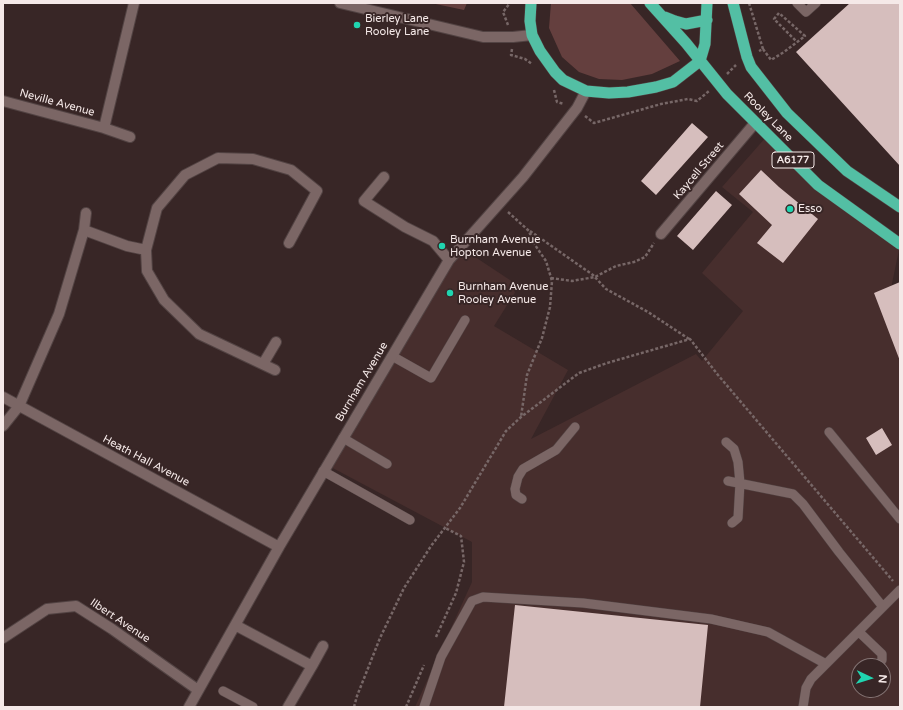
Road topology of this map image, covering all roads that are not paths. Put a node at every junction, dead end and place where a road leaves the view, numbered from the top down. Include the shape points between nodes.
1 (134, 3) edge
2 (340, 3) edge
3 (531, 3) edge
4 (650, 3) edge
5 (707, 3) edge
6 (733, 3) edge
7 (797, 3) edge
8 (816, 3) edge
9 (662, 15) junction
10 (707, 20) junction
11 (532, 35) junction
12 (700, 61) junction
13 (586, 91) junction
14 (3, 101) edge
15 (755, 123) junction
16 (104, 128) junction
17 (130, 137) dead end
18 (384, 177) dead end
19 (900, 207) edge
20 (86, 213) dead end
21 (84, 230) junction
22 (661, 234) road end
23 (289, 243) dead end
24 (900, 244) edge
25 (146, 250) junction
26 (449, 260) junction
27 (465, 320) dead end
28 (276, 342) dead end
29 (392, 356) junction
30 (263, 364) junction
31 (275, 370) dead end
32 (3, 397) edge
33 (19, 406) junction
34 (3, 426) edge
35 (575, 427) dead end
36 (829, 432) dead end
37 (343, 438) junction
38 (726, 442) dead end
39 (387, 464) dead end
40 (323, 471) junction
41 (728, 481) dead end
42 (740, 483) junction
43 (522, 499) dead end
44 (900, 519) edge
45 (410, 520) dead end
46 (732, 523) dead end
47 (278, 547) junction
48 (897, 586) edge
49 (883, 607) junction
50 (235, 625) junction
51 (859, 632) junction
52 (3, 638) edge
53 (323, 646) dead end
54 (882, 658) edge
55 (826, 664) junction
56 (312, 666) junction
57 (198, 690) junction
58 (223, 691) dead end
59 (189, 707) edge
60 (253, 707) edge
61 (288, 707) edge
62 (424, 707) edge
63 (803, 707) edge

1 - 16 street
2 - 11 street via 483,37
3 - 11 highway
4 - 9 highway, Rooley Lane / A6177
5 - 10 highway
6 - 19 highway, Rooley Lane / A6177 via 751,67 787,113 848,172
7 - 8 lane via 806,12
9 - 10 highway, A6177 via 686,24
9 - 12 highway, Rooley Lane / A6177
10 - 12 highway via 705,44
11 - 13 highway via 555,72 563,80
12 - 13 highway via 673,82 656,87 628,92
12 - 15 highway, Rooley Lane / A6177 via 726,94
13 - 26 street, Burnham Avenue via 577,108 523,177
14 - 16 street, Neville Avenue
15 - 22 street, Kaycell Street
15 - 24 highway, Rooley Lane / A6177 via 818,185
16 - 17 street, Neville Avenue
18 - 26 street via 364,201 433,241
20 - 21 street
21 - 25 street via 127,246
21 - 33 street via 59,314
23 - 25 street via 322,192 291,170 252,159 218,158 185,176 157,208
25 - 30 street via 147,271 164,300 200,334
26 - 29 street, Burnham Avenue
27 - 29 lane via 431,378
28 - 30 street
29 - 37 street, Burnham Avenue
30 - 31 street
32 - 33 street, Heath Hall Avenue
33 - 34 street
33 - 47 street, Heath Hall Avenue
35 - 43 lane via 556,450 523,469 515,489 516,495
36 - 44 lane
37 - 39 lane
37 - 40 street, Burnham Avenue
38 - 42 lane via 734,449
40 - 45 lane
40 - 47 street, Burnham Avenue
41 - 42 lane
42 - 46 lane via 738,518
42 - 49 lane via 793,494
47 - 50 street, Burnham Avenue
48 - 49 lane
49 - 51 lane
50 - 56 street
50 - 57 street, Burnham Avenue
51 - 54 lane via 882,654
51 - 55 lane
52 - 57 street, Ilbert Avenue via 47,609 76,606
53 - 56 street
55 - 62 lane via 768,632 711,619 583,603 483,597 472,601 445,651
55 - 63 lane via 806,688
56 - 61 street
57 - 59 street, Burnham Avenue
58 - 60 lane

